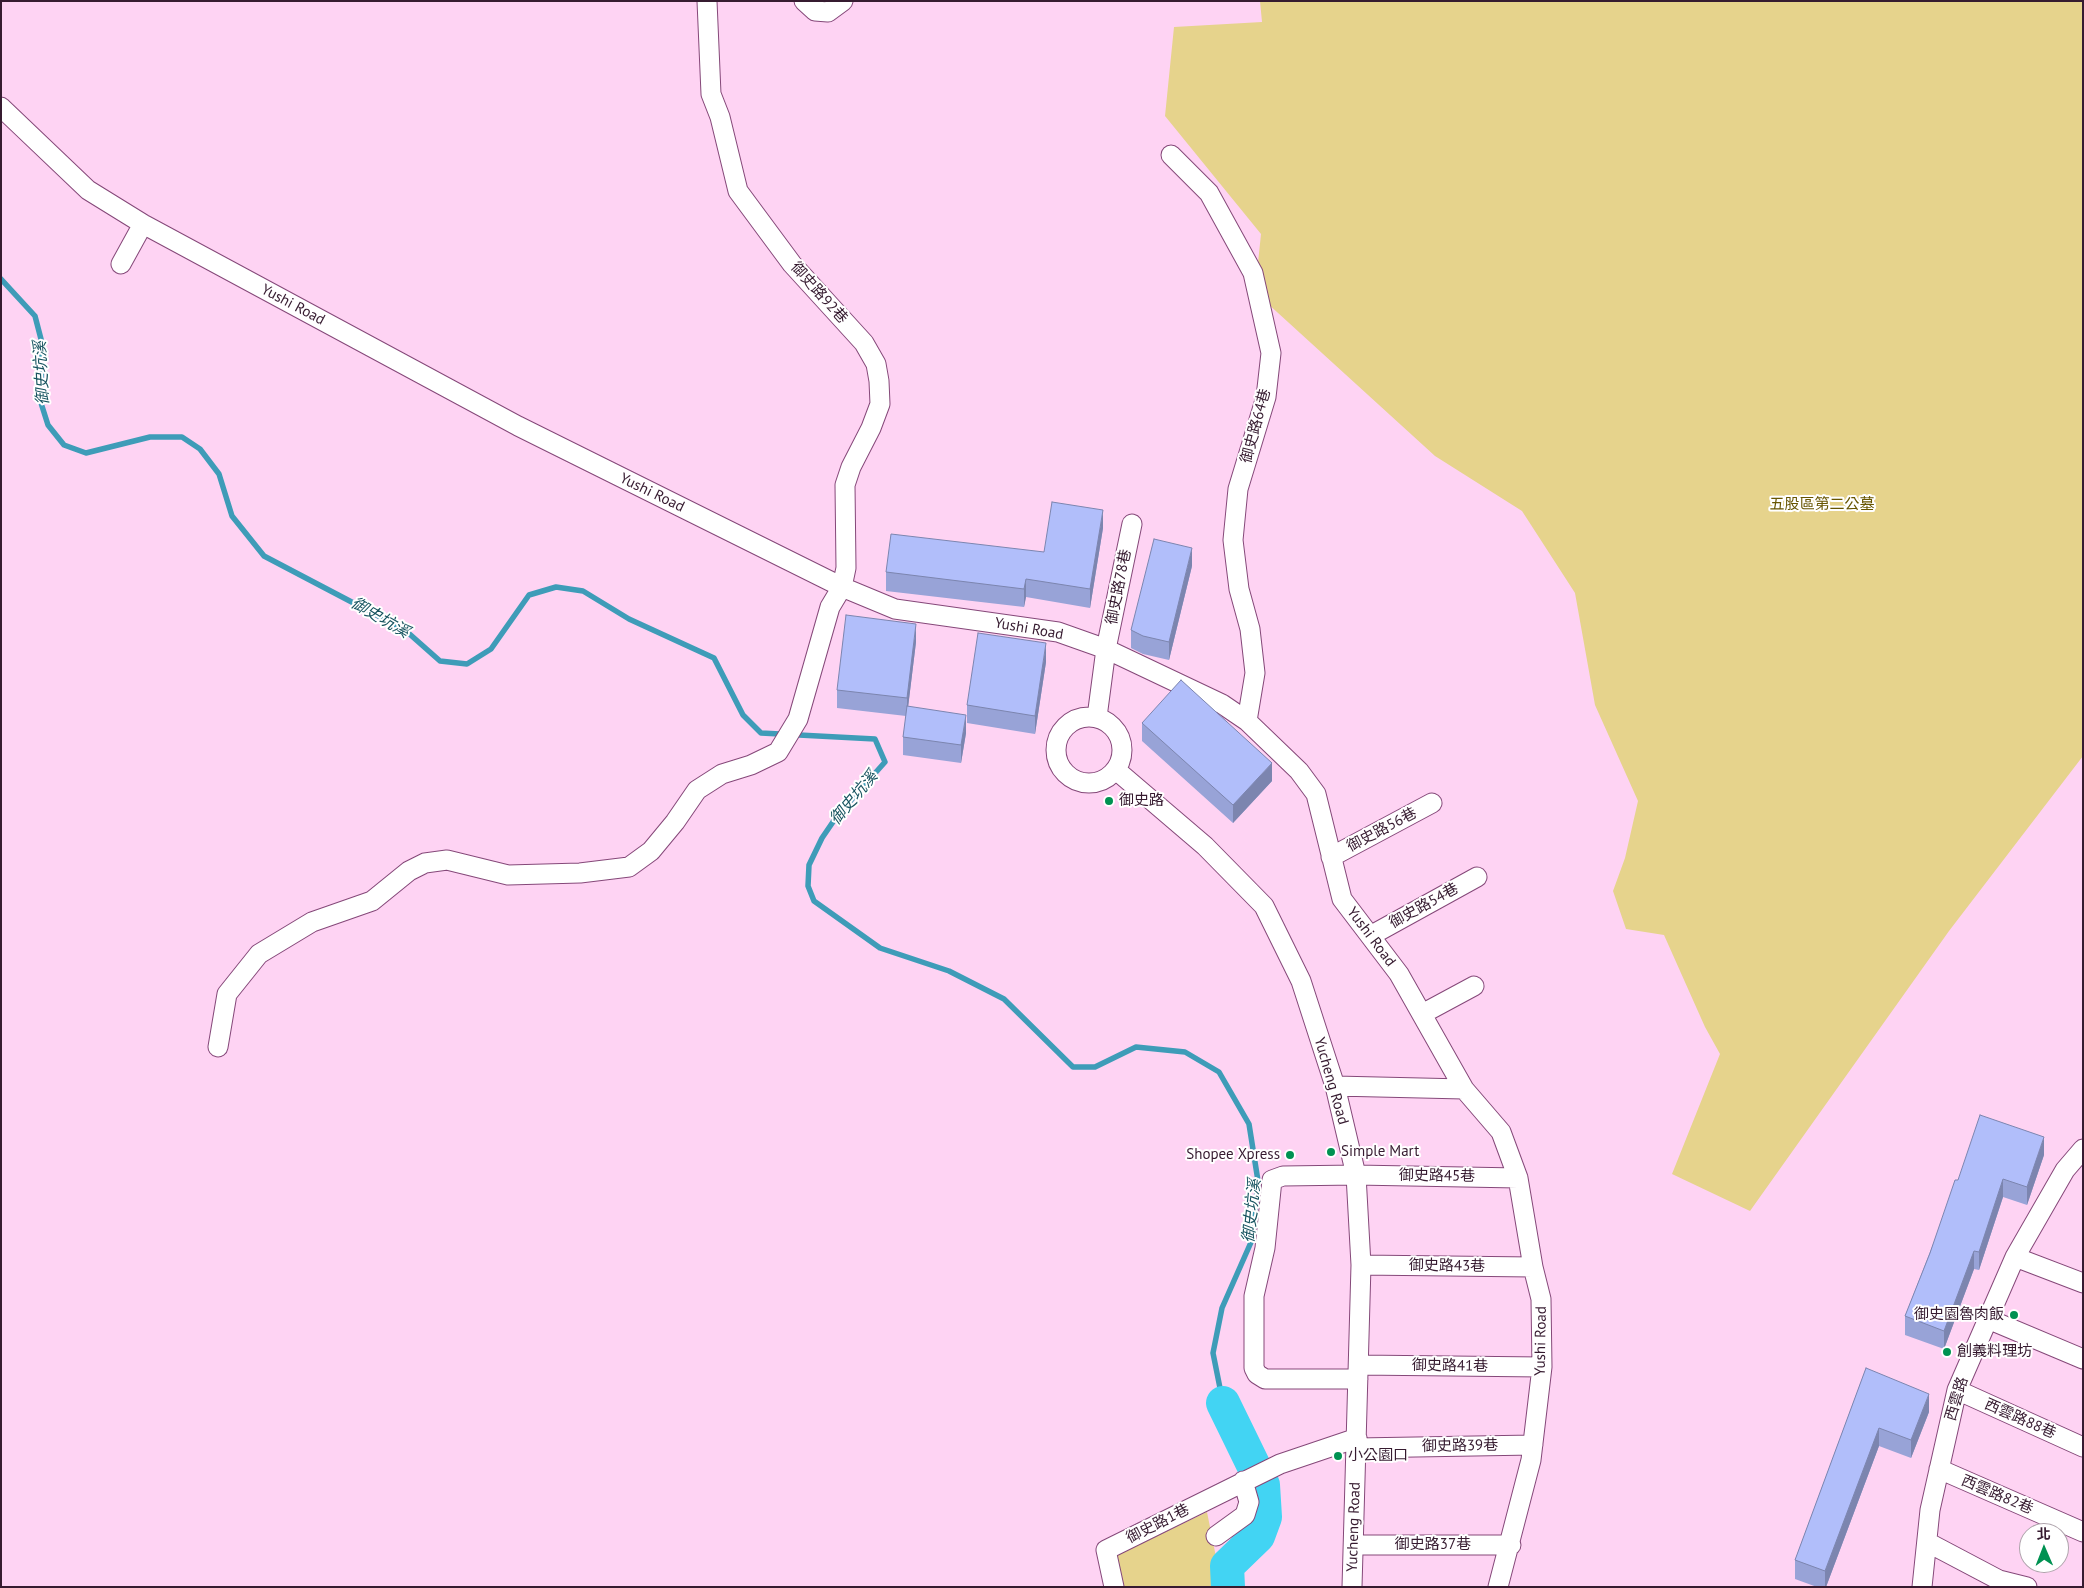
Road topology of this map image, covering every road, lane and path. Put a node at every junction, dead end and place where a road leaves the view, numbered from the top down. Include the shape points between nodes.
1 (708, 1) edge
2 (804, 1) edge
3 (842, 1) edge
4 (1, 107) edge
5 (1171, 154) dead end
6 (143, 224) junction
7 (121, 264) dead end
8 (1132, 524) dead end
9 (842, 587) junction
10 (1106, 649) junction
11 (1097, 717) junction
12 (1247, 721) junction
13 (1116, 770) junction
14 (1432, 803) dead end
15 (1332, 857) junction
16 (1477, 877) dead end
17 (1370, 936) junction
18 (1474, 986) dead end
19 (1422, 1014) junction
20 (218, 1047) dead end
21 (1336, 1086) junction
22 (1464, 1089) junction
23 (2083, 1149) edge
24 (1356, 1175) junction
25 (1518, 1178) junction
26 (2016, 1257) junction
27 (1361, 1265) junction
28 (1533, 1267) junction
29 (2083, 1283) edge
30 (1988, 1319) junction
31 (2083, 1359) edge
32 (1542, 1367) junction
33 (1359, 1372) junction
34 (1957, 1390) junction
35 (1357, 1443) junction
36 (1532, 1445) junction
37 (2083, 1447) edge
38 (1939, 1469) junction
39 (1243, 1481) junction
40 (2083, 1532) edge
41 (1216, 1536) dead end
42 (1927, 1542) junction
43 (1354, 1545) junction
44 (1511, 1545) junction
45 (1998, 1584) edge
46 (1114, 1587) edge
47 (1352, 1587) edge
48 (1498, 1587) edge
49 (1922, 1587) edge
50 (2027, 1587) edge

1 - 9 street, 御史路92巷 via 711,94 720,117 738,191 792,264 864,343 876,364 880,381 880,404 850,467 845,485 846,568
2 - 3 street via 815,11 828,12
4 - 6 street, Yushi Road via 88,190
5 - 12 street, 御史路64巷 via 1209,193 1253,273 1271,353 1266,397 1238,489 1232,540 1239,589 1250,629 1255,673
6 - 7 street
6 - 9 street, Yushi Road via 518,426
8 - 10 street, 御史路78巷
9 - 10 street, Yushi Road via 895,609 1058,632
9 - 20 street via 830,607 798,719 778,752 722,774 697,790 651,851 629,867 580,873 508,875 447,860 425,863 409,871 372,901 312,922 259,954 227,994
10 - 11 street
10 - 12 street, Yushi Road via 1222,704
11 - 13 street via 1119,734 1122,752
11 - 13 street via 1080,718 1064,728 1056,746 1060,764 1065,772 1082,782 1100,781
12 - 15 street, Yushi Road via 1299,771 1316,794
13 - 21 street, Yucheng Road via 1205,846 1264,906 1301,981
14 - 15 street, 御史路56巷
15 - 17 street, Yushi Road via 1342,900
16 - 17 street, 御史路54巷
17 - 19 street, Yushi Road via 1399,974
18 - 19 street
19 - 22 street, Yushi Road
21 - 22 street
21 - 24 street, Yucheng Road
22 - 25 street, Yushi Road via 1501,1132
23 - 26 street, 西雲路 via 2065,1170
24 - 25 street, 御史路45巷
24 - 27 street, Yucheng Road
24 - 33 street, 御史路45巷 via 1283,1176 1272,1180 1265,1248 1254,1296 1254,1368 1265,1378
25 - 28 street, Yushi Road
26 - 29 street
26 - 30 street, 西雲路
27 - 28 street, 御史路43巷
27 - 33 street, Yucheng Road
28 - 32 street, Yushi Road via 1542,1299
30 - 31 street
30 - 34 street, 西雲路
32 - 33 street, 御史路41巷
32 - 36 street, Yushi Road
33 - 35 street, Yucheng Road
34 - 37 street, 西雲路88巷
34 - 38 street, 西雲路
35 - 36 street, 御史路39巷
35 - 39 street, 御史路39巷 via 1280,1464
35 - 43 street, Yucheng Road
36 - 44 street, Yushi Road
38 - 40 street, 西雲路82巷
38 - 42 street, 西雲路
39 - 41 street via 1249,1502 1245,1515
39 - 46 street, 御史路1巷 via 1106,1550
42 - 45 street
42 - 49 street, 西雲路
43 - 44 street, 御史路37巷
43 - 47 street, Yucheng Road
44 - 48 street, Yushi Road
45 - 50 street

